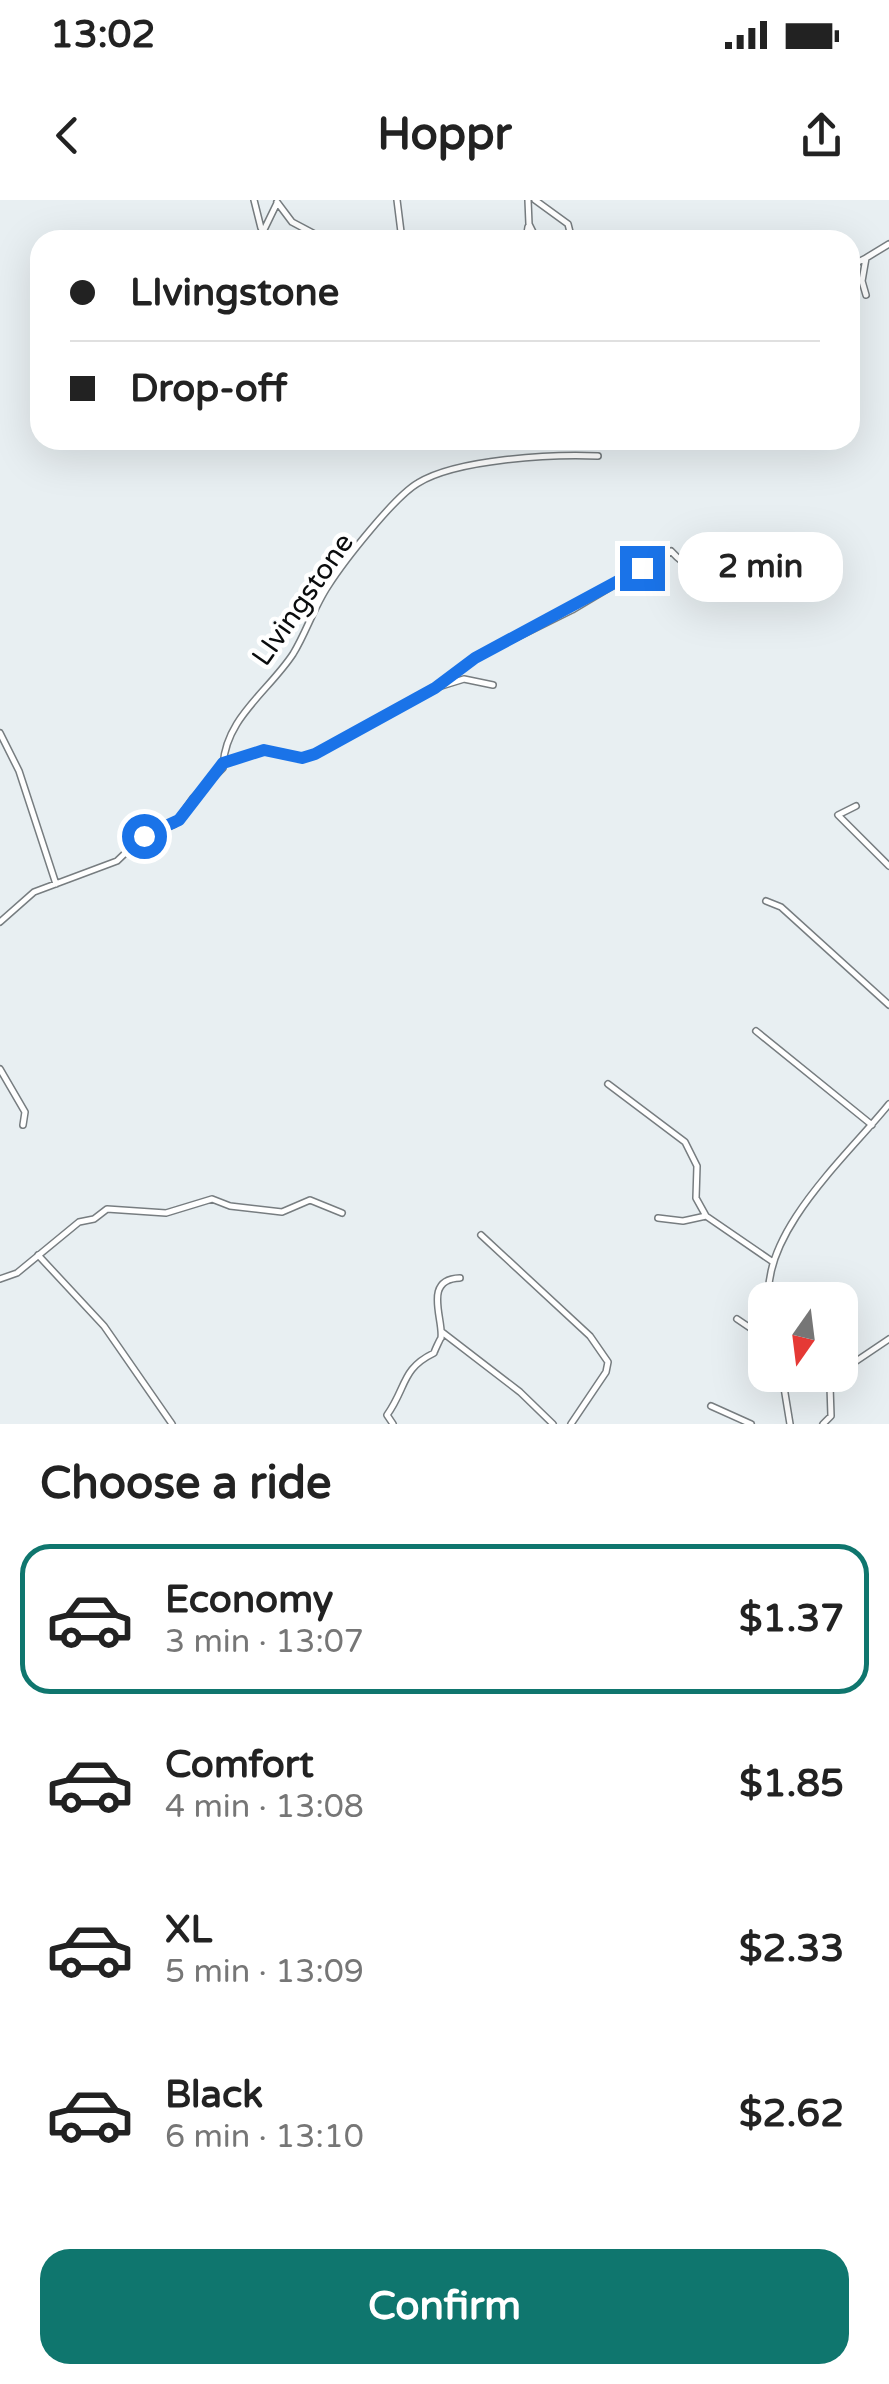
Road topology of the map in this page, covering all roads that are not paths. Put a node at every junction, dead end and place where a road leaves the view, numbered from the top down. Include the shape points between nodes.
1 (254, 200) edge
2 (397, 200) edge
3 (532, 200) edge
4 (277, 201) edge
5 (529, 224) junction
6 (261, 230) edge
7 (263, 230) edge
8 (307, 230) edge
9 (401, 230) edge
10 (528, 230) edge
11 (532, 230) edge
12 (570, 230) edge
13 (889, 244) edge
14 (866, 258) junction
15 (860, 261) edge
16 (866, 295) dead end
17 (598, 456) dead end
18 (822, 586) dead end
19 (493, 685) dead end
20 (435, 688) junction
21 (0, 733) edge
22 (223, 763) junction
23 (856, 806) dead end
24 (889, 866) edge
25 (56, 884) junction
26 (766, 901) dead end
27 (0, 922) edge
28 (889, 1005) edge
29 (756, 1031) dead end
30 (0, 1068) edge
31 (608, 1084) dead end
32 (889, 1104) edge
33 (24, 1125) dead end
34 (872, 1125) junction
35 (342, 1213) dead end
36 (706, 1216) junction
37 (658, 1218) dead end
38 (481, 1235) dead end
39 (37, 1254) junction
40 (773, 1262) junction
41 (460, 1278) dead end
42 (0, 1279) edge
43 (770, 1282) edge
44 (737, 1319) dead end
45 (748, 1326) edge
46 (442, 1332) junction
47 (889, 1339) edge
48 (858, 1360) edge
49 (785, 1392) edge
50 (830, 1392) edge
51 (712, 1406) dead end
52 (172, 1424) edge
53 (394, 1424) edge
54 (553, 1424) edge
55 (571, 1424) edge
56 (751, 1424) edge
57 (790, 1424) edge
58 (823, 1424) edge

1 - 6 street
2 - 9 street
3 - 5 street
3 - 12 street
4 - 7 street
4 - 8 street
5 - 10 street
5 - 11 street
13 - 14 street
14 - 15 street
14 - 16 street
17 - 22 street, LIvingstone via 533,457 448,471 408,489 326,588 294,652 243,712
18 - 20 street via 781,597 748,592 680,562 672,552 475,658
19 - 20 street via 464,679
20 - 22 street via 305,758 264,750
21 - 25 street
22 - 25 street, LIvingstone via 175,824 140,839 117,861
23 - 24 street via 838,815
25 - 27 street, LIvingstone via 25,898
26 - 28 street via 781,906
29 - 34 street
30 - 33 street via 24,1112
31 - 36 street via 680,1136 697,1166 696,1198
32 - 34 street
34 - 40 street via 822,1182
35 - 39 street via 310,1200 282,1212 212,1199 156,1214 113,1208 79,1222
36 - 37 street
36 - 40 street
38 - 55 street via 590,1336 608,1362
39 - 42 street
39 - 52 street via 104,1326
40 - 43 street
41 - 46 street via 436,1296 433,1310
44 - 45 street
46 - 53 street via 434,1353 406,1374 388,1415
46 - 54 street
47 - 48 street
49 - 57 street
50 - 58 street via 831,1416
51 - 56 street

